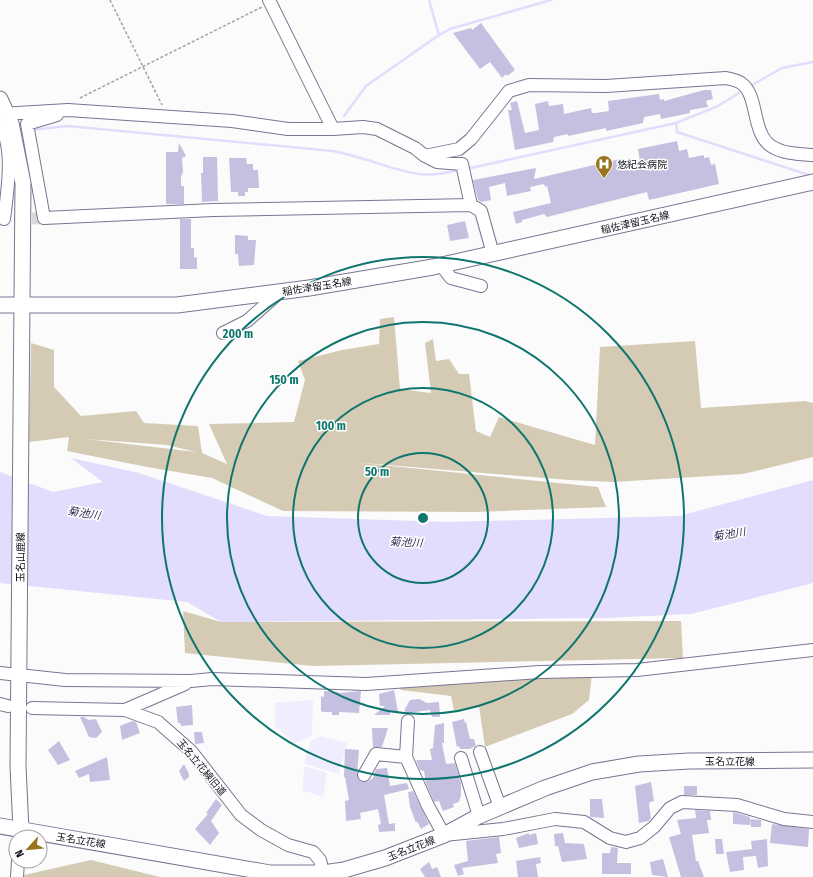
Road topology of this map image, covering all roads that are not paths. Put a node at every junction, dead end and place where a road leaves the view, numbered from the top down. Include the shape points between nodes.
1 (272, 1) edge
2 (0, 99) edge
3 (68, 110) junction
4 (2, 118) edge
5 (333, 129) junction
6 (3, 139) edge
7 (813, 155) edge
8 (426, 156) junction
9 (813, 182) edge
10 (471, 205) junction
11 (6, 218) edge
12 (493, 254) junction
13 (441, 265) junction
14 (481, 286) dead end
15 (280, 292) junction
16 (0, 305) edge
17 (22, 305) junction
18 (223, 334) dead end
19 (813, 650) edge
20 (20, 672) junction
21 (0, 673) edge
22 (191, 681) junction
23 (32, 708) dead end
24 (125, 710) junction
25 (408, 721) dead end
26 (480, 752) dead end
27 (406, 757) junction
28 (461, 758) dead end
29 (813, 760) edge
30 (364, 775) dead end
31 (500, 807) junction
32 (479, 816) junction
33 (813, 822) edge
34 (20, 829) edge
35 (444, 835) junction
36 (48, 838) edge
37 (323, 873) junction

1 - 5 street
2 - 4 main road
3 - 4 street
3 - 5 street via 232,121 288,129
3 - 10 street via 27,124 44,218 213,210
4 - 6 street
4 - 17 main road via 23,183
5 - 8 street via 377,129
6 - 11 street via 10,164
7 - 8 street via 791,153 771,145 760,131 750,95 741,83 726,78 606,86 529,85 509,91 471,139 459,149
8 - 10 street via 437,162 463,169
9 - 12 main road, 稲佐津留玉名線
10 - 12 street via 481,211
12 - 13 main road, 稲佐津留玉名線
13 - 14 street via 451,278
13 - 15 main road, 稲佐津留玉名線
15 - 17 main road, 稲佐津留玉名線 via 177,305
15 - 18 street via 247,321
16 - 17 main road
17 - 20 main road, 玉名山鹿線
19 - 22 street via 638,670 540,672 366,684 212,679
20 - 21 street
20 - 22 street via 65,680
20 - 34 main road, 玉名山鹿線
22 - 24 street
23 - 24 street, 玉名立花線旧道
24 - 37 street, 玉名立花線旧道 via 158,722 176,736 191,751 241,815 288,845 313,852 320,860
25 - 27 street
26 - 31 street
27 - 30 street via 376,754
27 - 35 street
28 - 32 street
29 - 31 main road, 玉名立花線 via 639,764 592,772
31 - 32 main road, 玉名立花線
32 - 35 main road, 玉名立花線
33 - 35 street via 784,819 738,805 682,802 670,808 654,827 640,838 626,842 610,838 584,822 555,819 503,829
35 - 37 main road, 玉名立花線 via 372,862
36 - 37 main road, 玉名立花線 via 270,873

